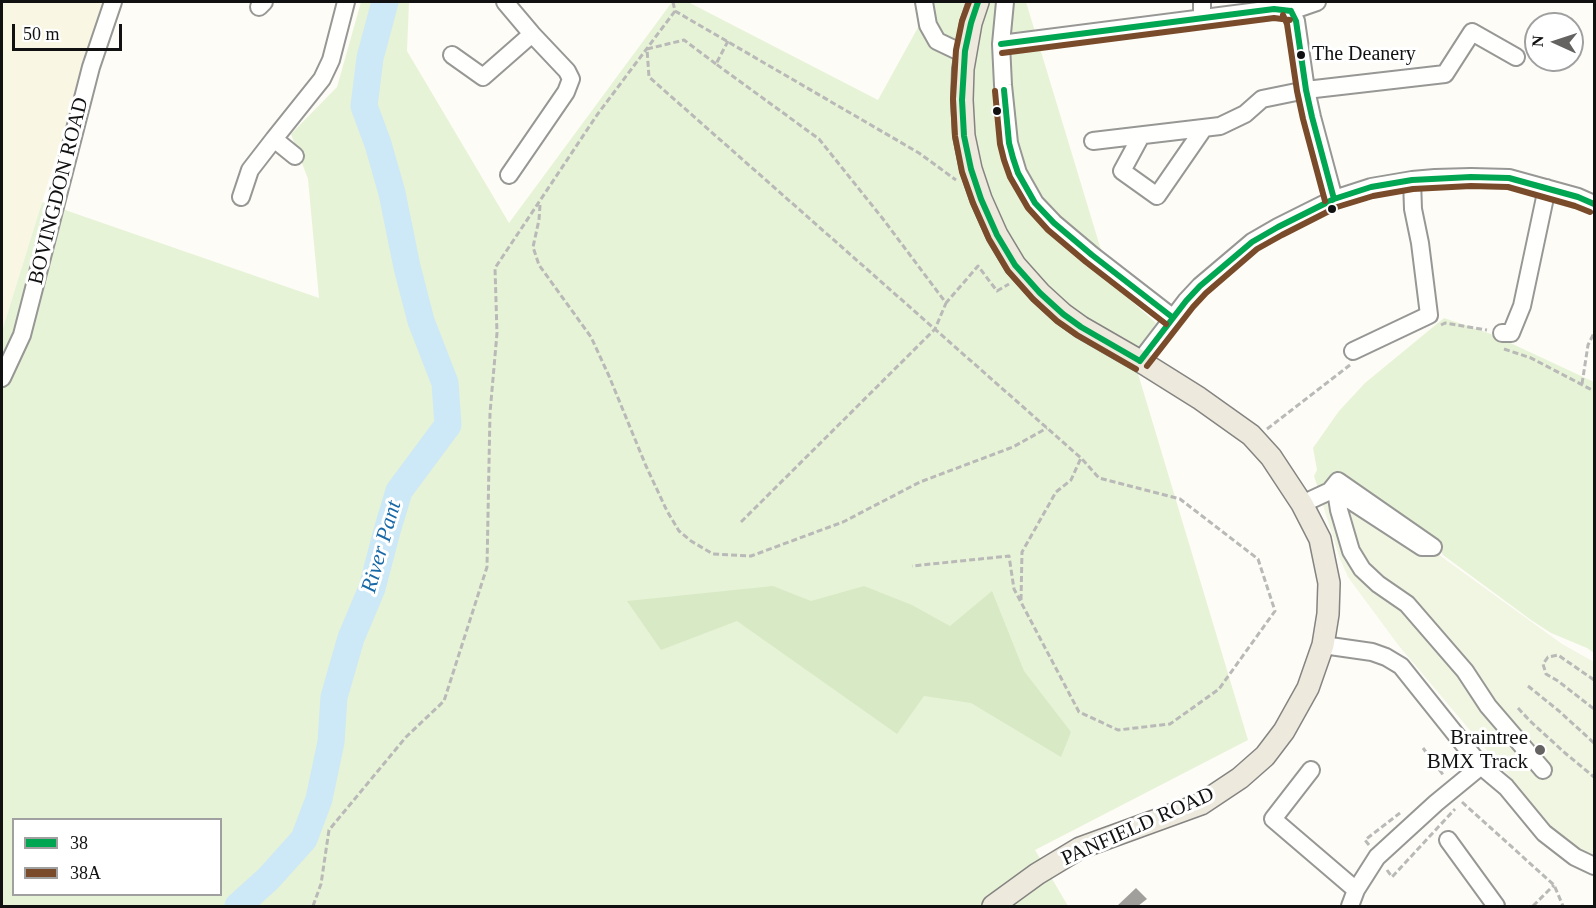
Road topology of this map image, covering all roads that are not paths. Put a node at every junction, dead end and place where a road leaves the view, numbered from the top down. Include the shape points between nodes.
1 (113, 2) edge
2 (346, 2) edge
3 (505, 2) edge
4 (924, 2) edge
5 (978, 2) edge
6 (1005, 2) edge
7 (1317, 2) edge
8 (1202, 10) edge
9 (1291, 11) junction
10 (532, 34) junction
11 (1001, 44) junction
12 (965, 51) junction
13 (452, 55) dead end
14 (1516, 57) dead end
15 (1306, 90) junction
16 (1204, 128) junction
17 (1142, 136) junction
18 (274, 139) junction
19 (1093, 141) dead end
20 (295, 156) dead end
21 (509, 175) dead end
22 (1412, 180) junction
23 (1547, 188) junction
24 (242, 197) dead end
25 (1334, 199) junction
26 (1594, 204) edge
27 (1172, 317) junction
28 (1509, 334) road end
29 (1354, 357) road end
30 (1140, 361) junction
31 (2, 378) edge
32 (1333, 491) junction
33 (1302, 504) junction
34 (1323, 645) junction
35 (1481, 766) junction
36 (1311, 770) dead end
37 (1543, 770) dead end
38 (1448, 840) dead end
39 (1594, 866) edge
40 (1353, 898) edge
41 (993, 906) edge
42 (1496, 906) edge

1 - 31 street, BOVINGDON ROAD via 91,67 22,335
2 - 18 street via 322,79
3 - 10 street
4 - 12 street via 928,24 937,41
5 - 12 main road, PANFIELD ROAD
6 - 11 street
7 - 9 street
8 - 9 street
8 - 11 street
9 - 15 street via 1296,21
10 - 13 street via 483,77
10 - 21 street via 571,79
11 - 27 street via 1009,143 1018,173 1035,203 1084,248
12 - 30 main road, PANFIELD ROAD via 964,136 981,199 998,235 1024,275 1063,314
14 - 15 street via 1472,33 1445,74
15 - 16 street via 1262,99 1236,119
15 - 25 street
16 - 17 street
16 - 17 street via 1157,196 1122,171
17 - 19 street
18 - 20 street
18 - 24 street via 250,170
22 - 23 street via 1509,178
22 - 25 street
22 - 29 street via 1413,209 1435,318
23 - 26 street
23 - 28 street via 1522,306
25 - 27 street via 1252,242 1200,286
27 - 30 street
30 - 33 main road, PANFIELD ROAD via 1255,439
32 - 32 street via 1338,481 1433,547 1422,547
32 - 33 street
32 - 37 street via 1351,551 1362,569 1407,604
33 - 34 main road, PANFIELD ROAD via 1320,539 1329,583
34 - 35 street via 1372,652 1401,666
34 - 41 main road, PANFIELD ROAD via 1308,688 1284,730 1265,756 1240,778 1202,804 1080,848
35 - 39 street via 1506,787 1544,833
35 - 40 street via 1377,857
36 - 40 street via 1273,819
38 - 42 street

